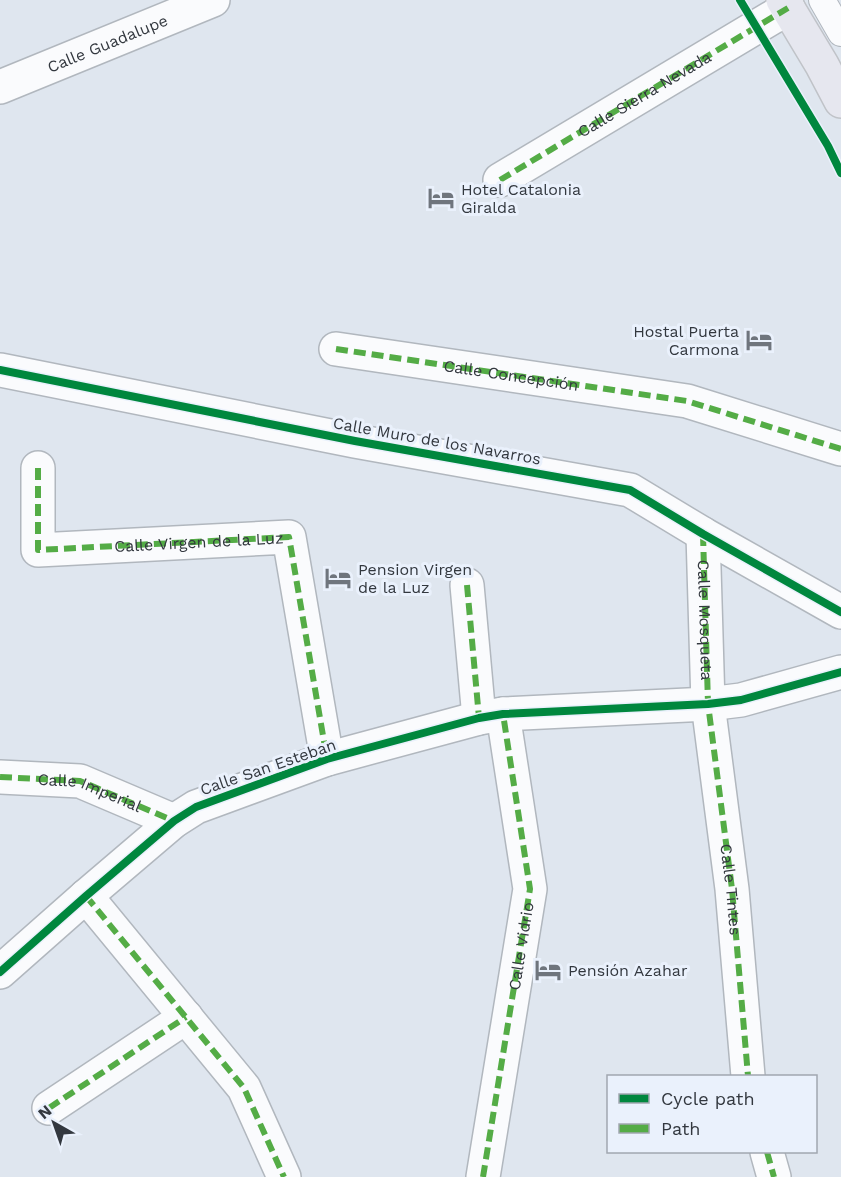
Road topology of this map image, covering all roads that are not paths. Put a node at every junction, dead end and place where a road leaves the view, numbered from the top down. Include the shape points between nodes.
1 (213, 0) edge
2 (822, 0) edge
3 (785, 4) edge
4 (841, 33) edge
5 (832, 62) edge
6 (0, 87) edge
7 (841, 101) edge
8 (500, 180) dead end
9 (336, 349) dead end
10 (0, 370) edge
11 (841, 449) edge
12 (38, 468) dead end
13 (703, 534) junction
14 (467, 585) dead end
15 (841, 612) edge
16 (841, 672) edge
17 (708, 704) junction
18 (491, 716) junction
19 (327, 759) junction
20 (0, 777) edge
21 (174, 821) junction
22 (86, 896) junction
23 (0, 972) edge
24 (186, 1017) junction
25 (748, 1075) edge
26 (49, 1108) dead end
27 (766, 1153) edge
28 (284, 1177) edge
29 (483, 1177) edge
30 (774, 1177) edge

1 - 6 street, Calle Guadalupe
2 - 4 lane
3 - 5 main road
3 - 8 street, Calle Sierra Nevada
5 - 7 main road
9 - 11 street, Calle Concepción via 687,401
10 - 13 street, Calle Muro de los Navarros via 354,441 630,490
12 - 19 street, Calle Virgen de la Luz via 38,550 289,537
13 - 15 street, Calle Muro de los Navarros
13 - 17 street, Calle Mosqueta
14 - 18 street
16 - 17 street, Calle San Esteban via 741,700
17 - 18 street, Calle San Esteban
17 - 25 street, Calle Tintes via 732,889
18 - 19 street, Calle San Esteban
18 - 29 street, Calle Vidrio via 530,889
19 - 21 street, Calle San Esteban via 196,807
20 - 21 street, Calle Imperial via 80,782
21 - 22 street, Calle San Esteban
22 - 23 street, Calle San Esteban
22 - 24 street
24 - 26 street
24 - 28 street via 244,1088
27 - 30 street

